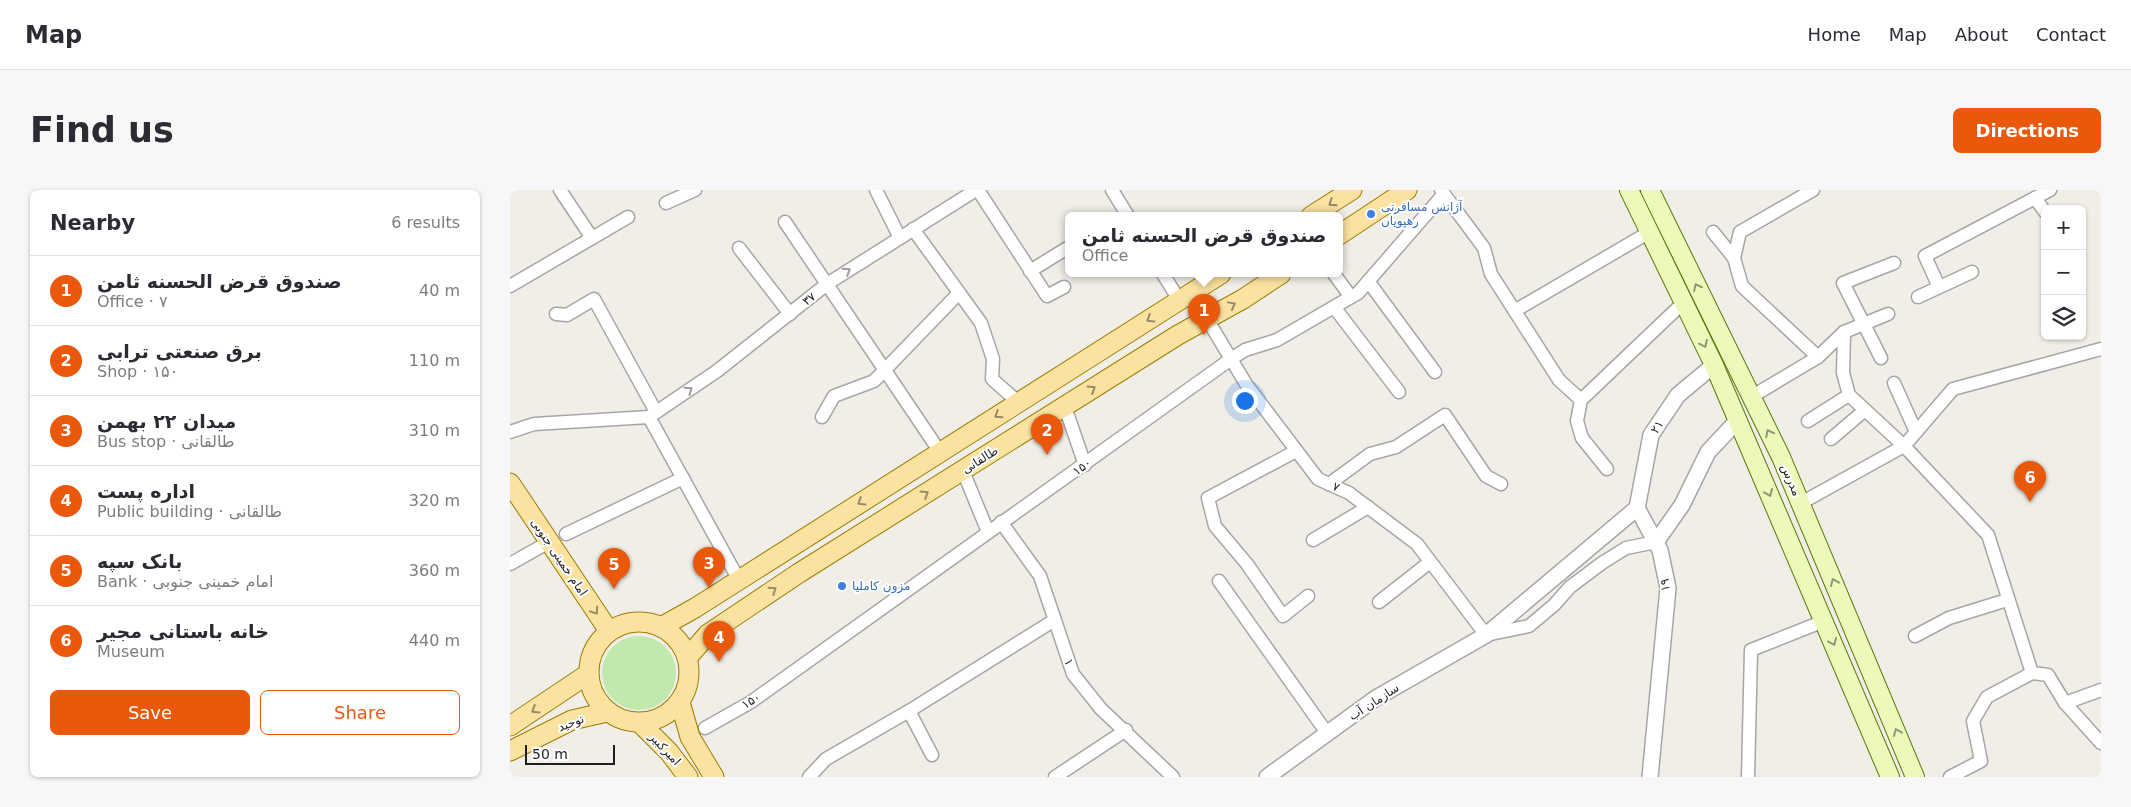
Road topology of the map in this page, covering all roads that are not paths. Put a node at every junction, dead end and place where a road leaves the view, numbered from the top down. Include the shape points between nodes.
1 (560, 190) edge
2 (695, 190) edge
3 (876, 190) edge
4 (977, 190) edge
5 (1112, 190) edge
6 (1352, 190) edge
7 (1407, 190) edge
8 (1629, 190) edge
9 (1650, 190) edge
10 (1813, 190) edge
11 (2050, 190) edge
12 (1442, 192) edge
13 (2035, 198) junction
14 (666, 203) dead end
15 (2041, 206) edge
16 (1126, 212) edge
17 (1317, 212) edge
18 (628, 217) dead end
19 (785, 222) dead end
20 (913, 229) junction
21 (1343, 232) edge
22 (1714, 232) dead end
23 (1648, 233) junction
24 (592, 238) junction
25 (900, 238) junction
26 (738, 248) dead end
27 (1065, 249) edge
28 (1734, 258) junction
29 (1894, 263) dead end
30 (1030, 271) junction
31 (1972, 272) dead end
32 (1166, 277) edge
33 (1216, 277) edge
34 (1276, 277) edge
35 (1336, 277) edge
36 (1368, 281) junction
37 (827, 284) junction
38 (510, 286) edge
39 (1064, 287) dead end
40 (1939, 287) junction
41 (959, 292) junction
42 (1351, 297) junction
43 (1918, 297) dead end
44 (1180, 300) junction
45 (1683, 303) junction
46 (1334, 307) junction
47 (1516, 310) junction
48 (556, 314) dead end
49 (790, 314) junction
50 (1888, 314) dead end
51 (1207, 319) junction
52 (1865, 324) junction
53 (1844, 332) junction
54 (2101, 349) edge
55 (1818, 357) junction
56 (1881, 358) dead end
57 (1231, 359) junction
58 (1714, 365) junction
59 (884, 369) junction
60 (1435, 372) dead end
61 (1894, 383) dead end
62 (1399, 392) dead end
63 (1849, 396) junction
64 (1751, 397) junction
65 (1581, 400) junction
66 (1018, 402) junction
67 (1065, 406) junction
68 (1865, 410) junction
69 (653, 415) junction
70 (822, 417) dead end
71 (1738, 420) junction
72 (1808, 421) dead end
73 (510, 432) edge
74 (1916, 432) junction
75 (1831, 439) dead end
76 (1904, 446) junction
77 (1296, 451) junction
78 (940, 452) junction
79 (1085, 465) junction
80 (1607, 468) dead end
81 (963, 471) junction
82 (683, 478) junction
83 (510, 483) edge
84 (1329, 484) junction
85 (1501, 484) dead end
86 (1801, 503) junction
87 (1368, 507) junction
88 (1637, 508) junction
89 (1001, 522) junction
90 (988, 532) junction
91 (557, 538) junction
92 (1313, 540) dead end
93 (1656, 542) junction
94 (1430, 562) junction
95 (510, 564) edge
96 (739, 580) junction
97 (1218, 581) dead end
98 (1308, 596) dead end
99 (2007, 600) junction
100 (1379, 602) dead end
101 (695, 608) junction
102 (1053, 621) junction
103 (1824, 622) junction
104 (661, 627) junction
105 (609, 631) junction
106 (708, 634) junction
107 (1486, 636) junction
108 (1915, 636) dead end
109 (688, 657) junction
110 (2032, 673) junction
111 (588, 674) junction
112 (2101, 690) edge
113 (559, 695) junction
114 (680, 702) junction
115 (2066, 703) junction
116 (909, 711) junction
117 (607, 712) junction
118 (1888, 712) junction
119 (572, 720) junction
120 (640, 723) junction
121 (1867, 724) junction
122 (510, 726) edge
123 (1126, 730) junction
124 (698, 733) junction
125 (1327, 733) junction
126 (2101, 743) edge
127 (510, 751) edge
128 (669, 752) junction
129 (932, 756) dead end
130 (688, 777) edge
131 (714, 777) edge
132 (809, 777) edge
133 (1055, 777) edge
134 (1173, 777) edge
135 (1267, 777) edge
136 (1650, 777) edge
137 (1748, 777) edge
138 (1890, 777) edge
139 (1915, 777) edge
140 (1950, 777) edge

1 - 24 street
2 - 14 street
3 - 25 street
4 - 20 street, ۳۷
4 - 30 street
5 - 16 street
6 -> 17 main road
7 - 21 main road
8 - 23 main road, مدرس
64 -> 9 main road, مدرس
10 - 28 street via 1740,232
11 - 13 street
12 - 36 street, ۱۵۰
12 - 47 street via 1484,248 1491,274
13 - 15 street
13 - 40 street via 1926,256
18 - 24 street
19 - 37 street
20 - 25 street, ۳۷
20 - 41 street
22 - 28 street
23 - 45 main road, مدرس
23 - 47 street
24 - 38 street
37 -> 25 street, ۳۷
26 - 49 street
27 - 30 street
28 - 55 street via 1742,286
29 - 52 street via 1843,283
30 - 39 street via 1047,296
31 - 40 street
32 - 44 street
33 - 44 main road
51 -> 34 main road, طالقانی
35 - 42 street
36 - 42 street, ۱۵۰
36 - 60 street
37 - 49 street, ۳۷
37 - 59 street
40 - 43 street
41 - 59 street
41 - 66 street via 980,323 994,359 992,379
42 - 46 street, ۱۵۰
44 -> 66 main road
45 -> 58 main road, مدرس
45 - 65 street
46 - 57 street, ۱۵۰ via 1277,340 1245,350
46 - 62 street
47 - 65 street via 1559,380
48 - 69 street via 567,315 594,299
69 -> 49 street, ۳۷ via 717,371
50 - 52 street
51 - 57 street, ۷
67 -> 51 main road, طالقانی
52 - 53 street
52 - 56 street
53 - 55 street
53 - 63 street via 1843,373
54 - 74 street via 1953,389
55 - 64 street
57 - 77 street, ۷
57 - 79 street, ۱۵۰
58 - 71 main road, مدرس
58 - 88 street, ۲۱ via 1678,396 1651,435
59 - 70 street via 874,381 834,396
59 - 78 street
61 - 74 street
63 - 68 street
63 - 72 street
86 -> 64 main road, مدرس
65 - 80 street via 1577,421 1582,438
66 -> 78 main road
67 - 79 street
67 - 81 main road, طالقانی
68 - 75 street
68 - 76 street
69 - 73 street via 534,424
69 - 82 street
71 - 93 street via 1708,452 1682,506
71 -> 103 main road, مدرس
74 - 76 street
76 - 86 street
76 - 99 street via 1988,535
77 - 84 street, ۷ via 1318,479
77 - 98 street via 1208,498 1215,526 1247,564 1283,616
78 -> 96 main road
79 - 89 street, ۱۵۰
81 - 90 street
106 -> 81 main road, طالقانی
82 - 91 street
82 - 96 street
83 - 91 main road, امام خمینی جنوبی
84 - 85 street via 1370,454 1396,447 1445,415 1486,476
84 - 87 street, ۷
118 -> 86 main road, مدرس
87 - 92 street
87 - 94 street, ۷ via 1417,544
88 - 93 street, ۱۹
88 - 107 street, سازمان آب
89 - 90 street, ۱۵۰
89 - 102 street, ۱ via 1040,576
90 - 124 street, ۱۵۰ via 751,702
91 - 95 street
91 -> 105 main road, امام خمینی جنوبی
93 - 107 street, سازمان آب via 1626,548 1602,563 1570,587 1529,626
93 - 136 street, ۱۹ via 1668,588
94 - 100 street
94 - 107 street, ۷
96 - 101 main road
97 - 125 street
99 - 108 street via 1949,618
99 - 110 street
101 - 104 main road
101 - 106 main road via 692,621 698,630
102 - 116 street
102 - 123 street, ۱ via 1073,674 1101,709
103 -> 121 main road, مدرس
103 - 137 street via 1752,650
104 - 105 main road via 648,622 634,622
104 - 109 main road via 673,634
105 - 111 main road via 590,658
106 - 109 main road, طالقانی
107 - 125 street, سازمان آب via 1376,698
109 - 114 main road via 688,688
110 - 115 street via 2048,675
110 - 140 street via 1987,697 1974,721 1981,761
111 - 113 main road
111 - 117 main road via 597,701
112 - 115 street
113 - 119 main road via 574,710
113 -> 122 main road
114 - 120 main road via 670,713
114 - 124 main road, امیرکبیر
115 - 126 street
116 - 129 street
116 - 132 street via 826,759
117 - 119 main road, توحید
117 - 120 main road via 622,720
118 - 121 main road
139 -> 118 main road, مدرس
119 - 127 main road, توحید
120 - 128 main road, امیرکبیر
121 - 138 main road, مدرس
123 - 133 street
123 - 134 street, ۱
124 - 128 main road
124 - 131 main road, امیرکبیر
125 - 135 street, سازمان آب
128 - 130 main road, امیرکبیر

